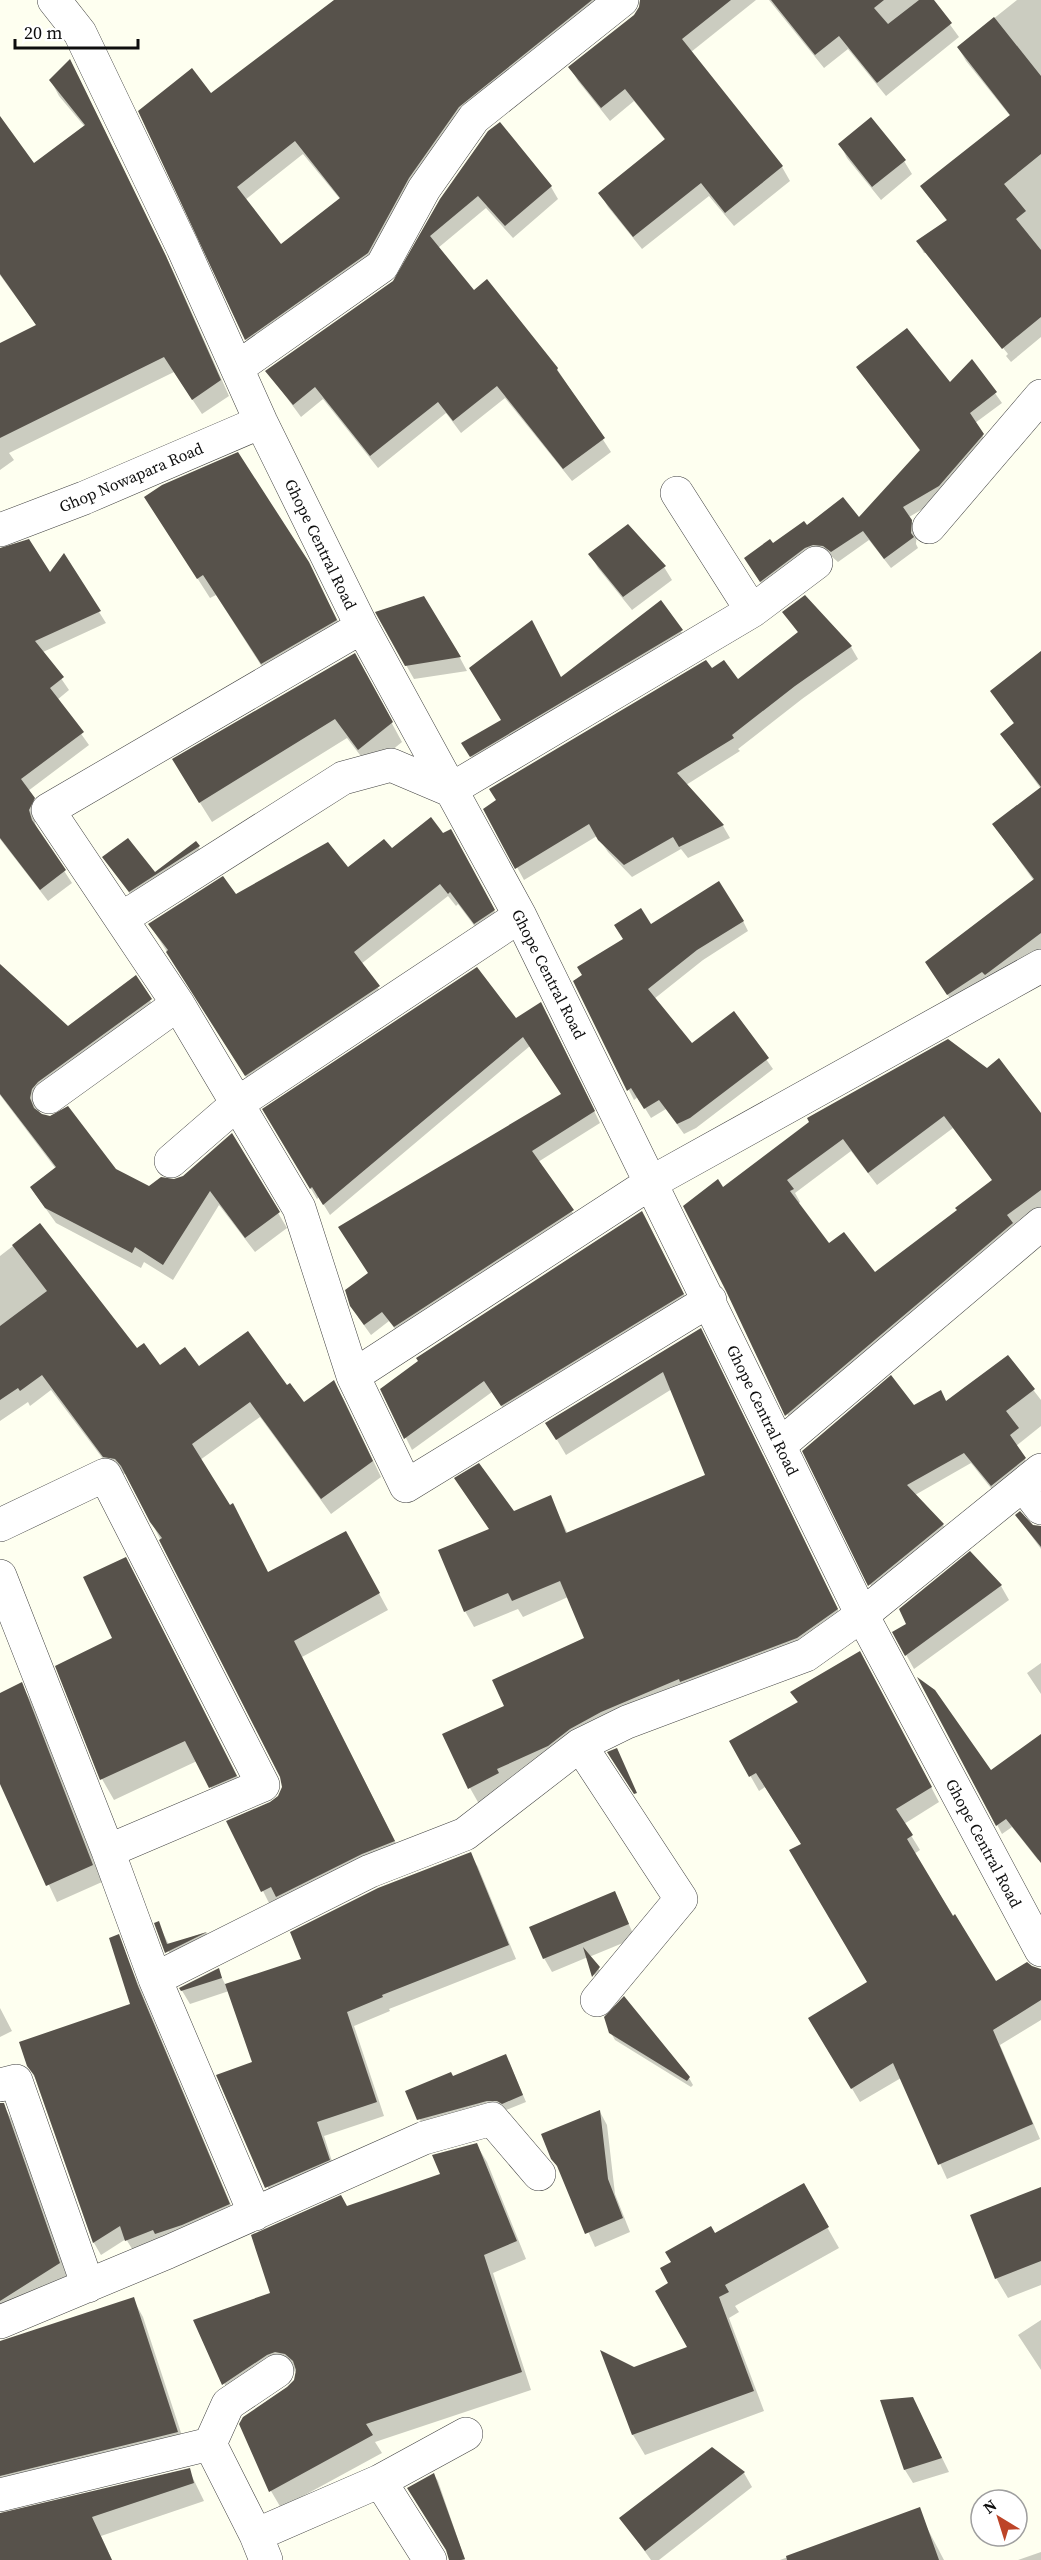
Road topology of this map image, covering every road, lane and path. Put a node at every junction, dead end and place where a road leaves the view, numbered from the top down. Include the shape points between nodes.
1 (54, 0) edge
2 (622, 0) edge
3 (237, 368) junction
4 (1041, 396) edge
5 (261, 422) junction
6 (677, 494) dead end
7 (928, 527) dead end
8 (0, 530) edge
9 (816, 563) dead end
10 (752, 611) junction
11 (362, 627) junction
12 (450, 790) junction
13 (520, 916) junction
14 (121, 919) junction
15 (1041, 966) edge
16 (178, 1005) junction
17 (49, 1097) dead end
18 (238, 1103) junction
19 (171, 1161) dead end
20 (652, 1182) junction
21 (1041, 1224) edge
22 (710, 1300) junction
23 (353, 1376) junction
24 (780, 1445) junction
25 (1035, 1488) edge
26 (0, 1525) edge
27 (0, 1576) edge
28 (862, 1615) junction
29 (580, 1745) junction
30 (108, 1851) junction
31 (1041, 1950) edge
32 (155, 1979) junction
33 (597, 2000) dead end
34 (0, 2085) edge
35 (539, 2174) dead end
36 (255, 2214) junction
37 (88, 2286) junction
38 (0, 2322) edge
39 (277, 2371) dead end
40 (466, 2433) dead end
41 (210, 2445) junction
42 (380, 2481) junction
43 (0, 2495) edge
44 (261, 2547) edge
45 (430, 2560) edge

1 - 3 street, Ghope Central Road via 80,33
2 - 3 street via 474,118 424,189 382,266
3 - 5 street, Ghope Central Road
4 - 7 street
5 - 8 street, Ghop Nowapara Road
5 - 11 street, Ghope Central Road
6 - 10 street
9 - 10 street
10 - 12 street
11 - 12 street, Ghope Central Road
11 - 14 street via 48,810
12 - 13 street, Ghope Central Road
12 - 14 street via 391,765 343,778
13 - 18 street
13 - 20 street, Ghope Central Road
14 - 16 street
15 - 20 street
16 - 17 street
16 - 18 street
18 - 19 street
18 - 23 street via 299,1208
20 - 22 street, Ghope Central Road
20 - 23 street
21 - 24 street
22 - 23 street via 406,1486
22 - 24 street, Ghope Central Road
24 - 28 street, Ghope Central Road
25 - 28 street
26 - 30 street via 105,1475 263,1785
27 - 30 street
28 - 29 street via 806,1655 627,1722
28 - 31 street, Ghope Central Road
29 - 32 street via 465,1834 370,1871
29 - 33 street via 681,1899
30 - 32 street
32 - 36 street
34 - 37 street via 16,2081
35 - 36 street via 492,2118 424,2138
36 - 37 street
37 - 38 street
39 - 41 street via 228,2404
40 - 42 street
41 - 43 street
41 - 44 street
42 - 44 street
42 - 45 street

